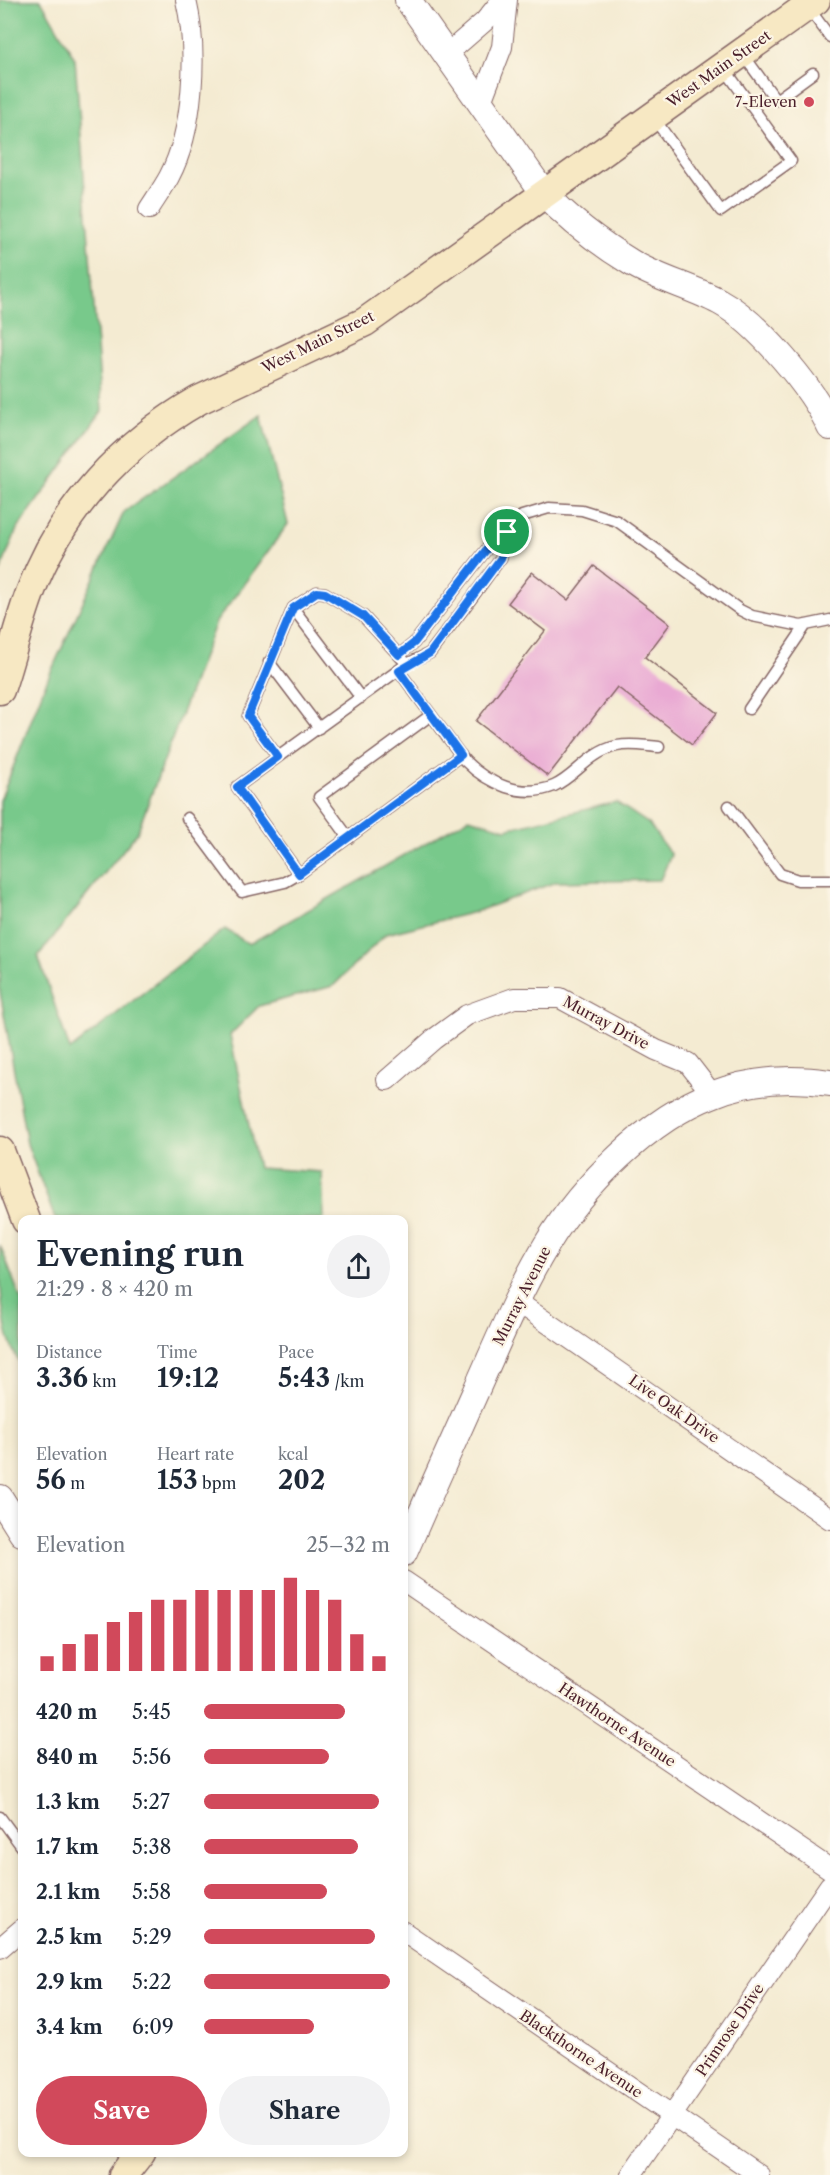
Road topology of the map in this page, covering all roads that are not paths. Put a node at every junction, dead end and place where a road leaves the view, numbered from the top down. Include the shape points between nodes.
1 (186, 0) edge
2 (408, 0) edge
3 (504, 0) edge
4 (808, 2) edge
5 (830, 37) edge
6 (447, 54) junction
7 (732, 59) junction
8 (813, 73) dead end
9 (481, 102) junction
10 (652, 116) junction
11 (543, 192) junction
12 (149, 209) dead end
13 (830, 427) edge
14 (507, 532) junction
15 (293, 608) junction
16 (830, 620) edge
17 (806, 625) junction
18 (399, 655) junction
19 (269, 662) junction
20 (403, 668) junction
21 (0, 690) edge
22 (361, 698) junction
23 (749, 709) dead end
24 (432, 715) junction
25 (319, 728) junction
26 (659, 747) dead end
27 (461, 755) junction
28 (278, 757) junction
29 (729, 806) dead end
30 (187, 818) dead end
31 (349, 838) junction
32 (299, 874) junction
33 (830, 880) edge
34 (387, 1080) dead end
35 (830, 1083) edge
36 (712, 1094) junction
37 (0, 1151) edge
38 (24, 1215) edge
39 (516, 1301) junction
40 (0, 1498) edge
41 (830, 1519) edge
42 (18, 1527) edge
43 (408, 1544) edge
44 (408, 1584) edge
45 (0, 1817) edge
46 (18, 1842) edge
47 (830, 1869) edge
48 (830, 1885) edge
49 (18, 1932) edge
50 (408, 1935) edge
51 (0, 1948) edge
52 (672, 2116) junction
53 (137, 2157) edge
54 (123, 2175) edge
55 (631, 2175) edge
56 (759, 2175) edge

1 - 12 street via 193,27 194,67 183,141 169,176
2 - 6 street
3 - 6 street
3 - 9 street via 502,47
4 - 5 lane
4 - 7 main road, West Main Street
6 - 9 street
7 - 8 lane via 776,100
7 - 10 main road, West Main Street
7 - 10 lane via 791,161 721,212
9 - 11 street
10 - 11 main road, West Main Street
11 - 13 street via 559,209 633,263 722,303 776,349 822,410
11 - 21 main road, West Main Street via 365,322 199,400 128,450 87,492 54,540 30,594
14 - 17 lane via 522,516 549,508 599,515 617,522 740,610 752,616
14 - 18 lane via 493,541 414,643
14 - 20 lane via 501,558 465,608 430,653
15 - 18 lane via 317,592 325,593 363,616
15 - 19 lane
15 - 22 lane
16 - 17 lane
17 - 23 lane
18 - 20 lane
19 - 25 lane
19 - 28 lane via 248,716
20 - 22 lane
20 - 24 lane
22 - 25 lane
24 - 27 lane
24 - 31 lane via 319,797
25 - 28 lane
26 - 27 lane via 616,746 581,764 555,785 523,790 493,783
27 - 31 lane
28 - 32 lane via 237,787
29 - 33 lane via 780,874 798,880
30 - 32 lane via 242,892 285,882
31 - 32 lane
34 - 36 street, Murray Drive via 467,1015 514,998 560,998 688,1063
35 - 36 street via 769,1081
36 - 39 street, Murray Avenue via 658,1127 609,1167 560,1225
37 - 38 main road
39 - 41 street, Live Oak Drive
39 - 43 street, Murray Avenue
40 - 42 street
44 - 47 street, Hawthorne Avenue
45 - 46 lane
48 - 52 street, Primrose Drive
49 - 51 street
50 - 52 street, Blackthorne Avenue
52 - 55 street, Primrose Drive
52 - 56 street, Blackthorne Avenue
53 - 54 main road

